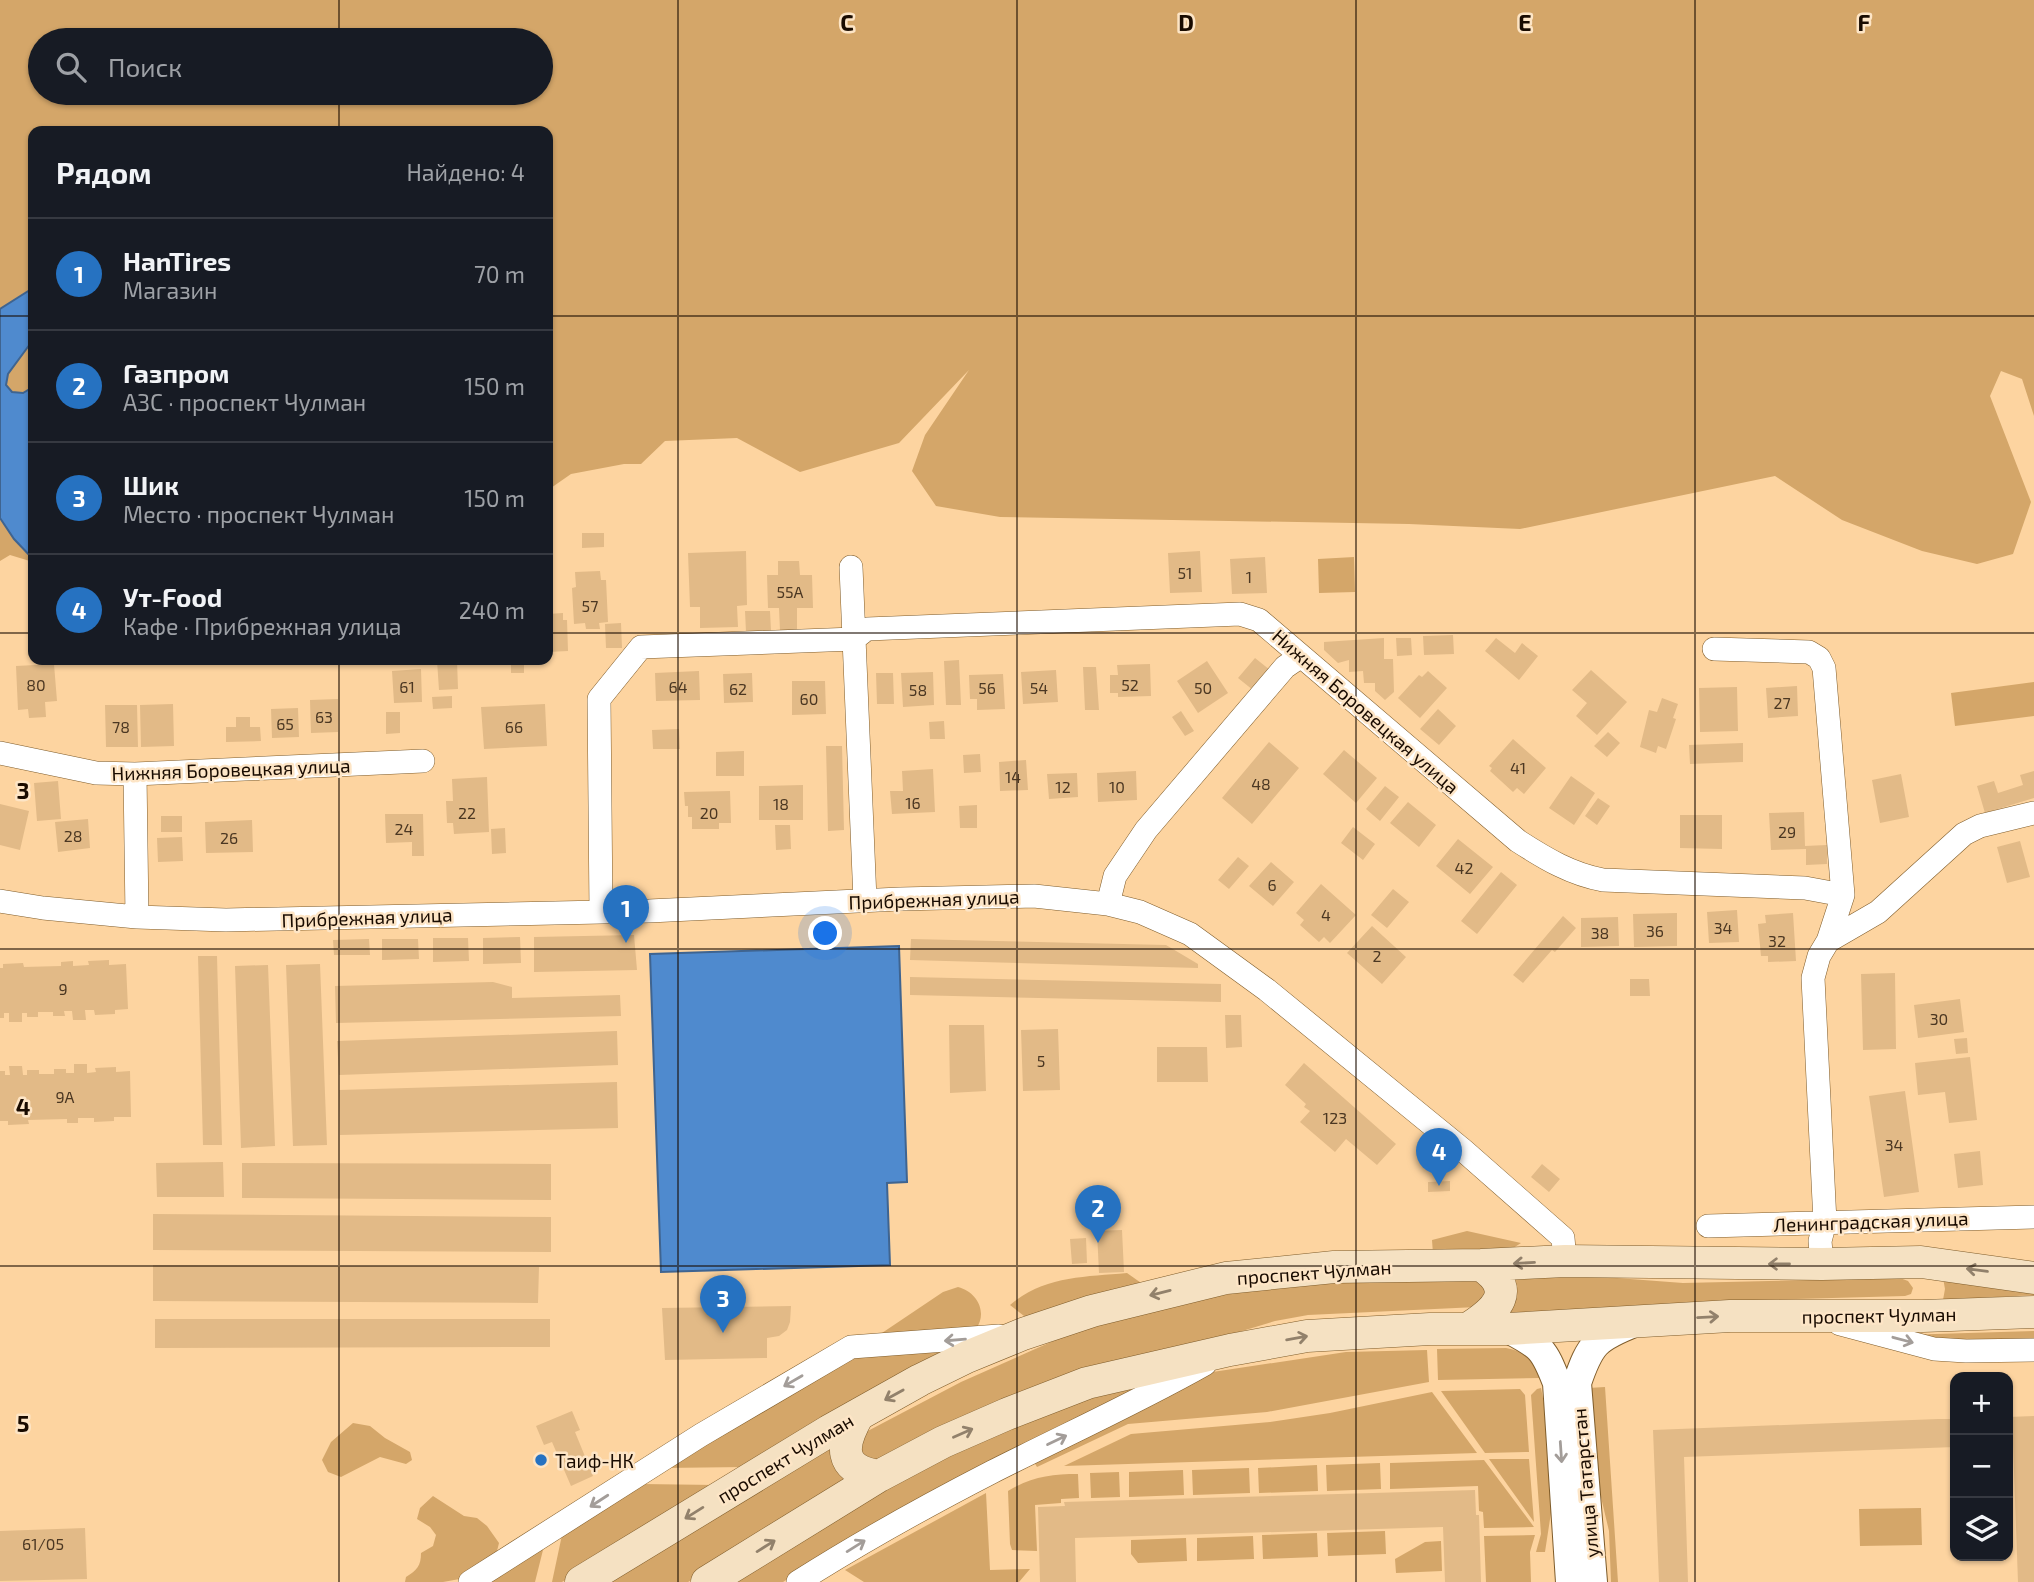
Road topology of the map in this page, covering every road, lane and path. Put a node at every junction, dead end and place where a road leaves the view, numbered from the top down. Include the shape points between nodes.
1 (851, 567) dead end
2 (854, 639) junction
3 (1714, 649) dead end
4 (1301, 656) junction
5 (0, 753) edge
6 (423, 761) dead end
7 (135, 774) junction
8 (2034, 813) edge
9 (1843, 895) junction
10 (864, 900) junction
11 (0, 901) edge
12 (1108, 904) junction
13 (601, 912) junction
14 (137, 917) junction
15 (1828, 941) junction
16 (2034, 1217) edge
17 (1825, 1222) junction
18 (1708, 1226) dead end
19 (1565, 1261) junction
20 (1921, 1262) junction
21 (1822, 1264) junction
22 (1481, 1265) junction
23 (2034, 1278) edge
24 (2034, 1312) edge
25 (1814, 1316) junction
26 (1923, 1316) junction
27 (1640, 1321) junction
28 (1469, 1328) junction
29 (1508, 1329) junction
30 (1023, 1334) junction
31 (1230, 1350) junction
32 (2034, 1350) edge
33 (1567, 1383) junction
34 (858, 1415) junction
35 (879, 1476) junction
36 (470, 1582) edge
37 (581, 1582) edge
38 (707, 1582) edge
39 (798, 1582) edge
40 (1570, 1582) edge
41 (1593, 1582) edge

1 - 2 street
2 - 4 street, Нижняя Боровецкая улица via 867,629 1240,614 1259,620
2 - 10 street
2 - 13 street, Нижняя Боровецкая улица via 641,647 599,699
3 - 9 street via 1808,652 1819,658 1824,668
4 - 9 street, Нижняя Боровецкая улица via 1518,841 1581,876 1805,888
4 - 12 street via 1285,667 1146,831 1115,876
5 - 7 street, Нижняя Боровецкая улица via 96,773
6 - 7 street, Нижняя Боровецкая улица
7 - 14 street
8 - 15 street via 1964,834 1878,912
9 - 15 street
10 - 12 street, Прибрежная улица via 1034,896
10 - 13 street, Прибрежная улица
11 - 14 street, Прибрежная улица
12 - 19 street, Прибрежная улица via 1191,934 1267,990 1563,1238
13 - 14 street, Прибрежная улица via 253,920
15 - 17 street via 1813,978
16 - 17 street, Ленинградская улица
17 - 18 street, Ленинградская улица
17 - 21 street via 1820,1241
21 -> 19 main road, проспект Чулман
19 -> 22 main road, проспект Чулман
20 - 21 main road, проспект Чулман
23 -> 20 main road, проспект Чулман
20 - 26 main road via 1932,1272 1940,1292
22 - 28 main road via 1498,1281 1500,1300
22 -> 30 main road, проспект Чулман via 1334,1267 1226,1278 1092,1311
24 - 26 main road, проспект Чулман
25 - 26 main road, проспект Чулман
27 -> 25 main road, проспект Чулман
25 -> 32 street via 1934,1349
27 - 29 main road, проспект Чулман
27 - 33 street, проспект Чулман via 1597,1342
28 - 29 main road, проспект Чулман
31 -> 28 main road, проспект Чулман via 1307,1336
29 - 33 street via 1532,1342
30 -> 34 main road, проспект Чулман via 920,1380
30 -> 36 street via 852,1346 701,1435
35 -> 31 main road, проспект Чулман via 1043,1398 1129,1372
39 -> 31 street via 879,1532
33 -> 40 street, улица Татарстан
33 - 41 street, улица Татарстан
34 - 35 main road via 844,1443 847,1455 864,1474
34 -> 37 main road, проспект Чулман
38 -> 35 main road, проспект Чулман

